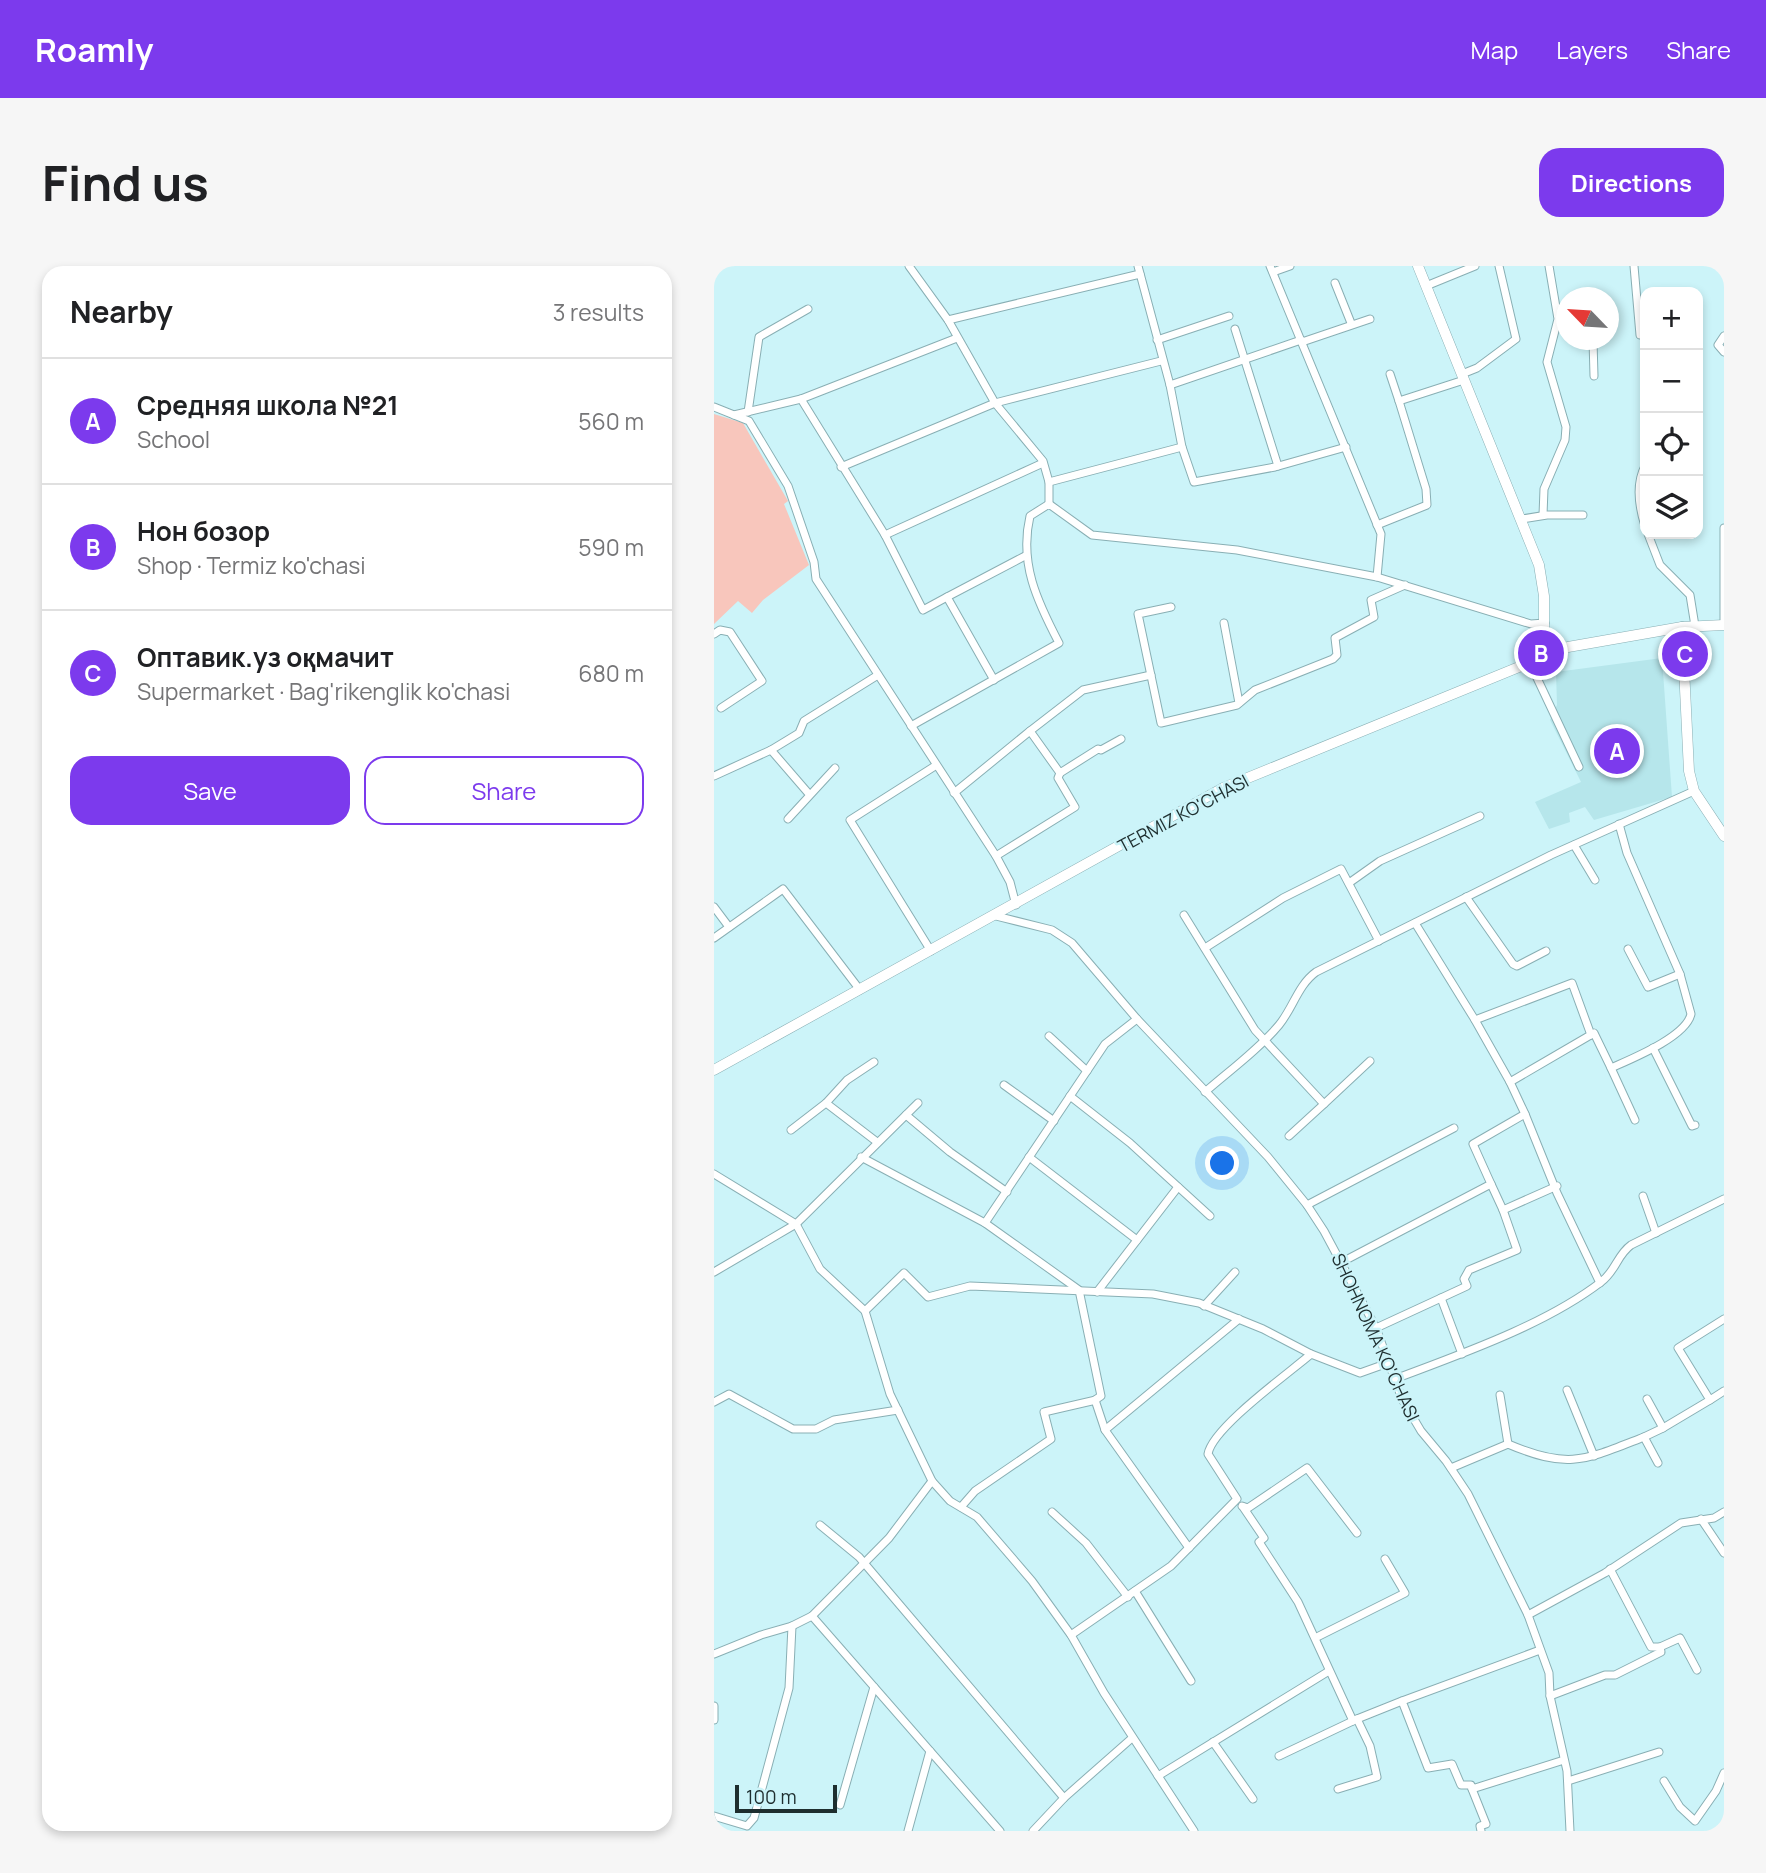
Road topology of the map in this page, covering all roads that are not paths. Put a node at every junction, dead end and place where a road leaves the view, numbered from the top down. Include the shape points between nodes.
1 (909, 266) edge
2 (1290, 266) edge
3 (1418, 266) edge
4 (1475, 266) edge
5 (1499, 266) edge
6 (1549, 266) edge
7 (1634, 266) edge
8 (1272, 269) edge
9 (1139, 270) edge
10 (1335, 283) dead end
11 (1426, 286) junction
12 (1556, 299) edge
13 (808, 309) dead end
14 (1229, 316) dead end
15 (1370, 319) dead end
16 (948, 320) junction
17 (1351, 323) junction
18 (1556, 323) edge
19 (1235, 330) dead end
20 (1640, 335) dead end
21 (1724, 336) edge
22 (957, 338) junction
23 (1157, 340) junction
24 (1301, 341) junction
25 (1593, 350) edge
26 (1724, 352) edge
27 (1161, 361) junction
28 (1245, 361) junction
29 (1390, 374) dead end
30 (1594, 376) dead end
31 (1463, 377) junction
32 (1170, 385) junction
33 (801, 399) junction
34 (1399, 401) junction
35 (995, 403) junction
36 (714, 407) edge
37 (748, 412) junction
38 (733, 415) junction
39 (1182, 447) junction
40 (1346, 447) junction
41 (1043, 463) junction
42 (1278, 466) junction
43 (841, 467) junction
44 (1640, 480) edge
45 (1049, 482) junction
46 (1049, 503) junction
47 (1640, 504) edge
48 (1543, 515) junction
49 (1583, 515) dead end
50 (1521, 519) junction
51 (1377, 525) junction
52 (1724, 528) edge
53 (885, 535) junction
54 (1650, 539) edge
55 (1025, 556) junction
56 (1377, 577) junction
57 (1405, 584) junction
58 (947, 597) junction
59 (1171, 607) dead end
60 (1224, 623) dead end
61 (1545, 623) junction
62 (1724, 625) edge
63 (1695, 626) junction
64 (1682, 627) junction
65 (714, 634) edge
66 (1544, 655) junction
67 (1529, 661) junction
68 (878, 674) junction
69 (1151, 675) junction
70 (994, 680) junction
71 (1239, 703) junction
72 (721, 708) dead end
73 (911, 726) junction
74 (1030, 731) junction
75 (1121, 739) dead end
76 (771, 750) junction
77 (936, 765) junction
78 (1579, 767) dead end
79 (835, 768) dead end
80 (1060, 773) junction
81 (714, 776) edge
82 (1694, 791) junction
83 (954, 793) junction
84 (809, 794) junction
85 (1480, 816) dead end
86 (788, 819) dead end
87 (1619, 824) junction
88 (1723, 833) edge
89 (1574, 845) junction
90 (996, 856) junction
91 (1595, 880) dead end
92 (1349, 883) junction
93 (1466, 897) junction
94 (1016, 905) junction
95 (714, 907) edge
96 (1184, 915) dead end
97 (996, 916) junction
98 (1415, 923) junction
99 (729, 927) junction
100 (714, 938) edge
101 (1379, 941) junction
102 (1205, 948) junction
103 (1628, 949) dead end
104 (931, 951) junction
105 (1546, 951) dead end
106 (1680, 974) junction
107 (860, 990) junction
108 (1138, 1019) junction
109 (1475, 1020) junction
110 (1591, 1035) junction
111 (1049, 1036) dead end
112 (1264, 1040) junction
113 (1653, 1048) junction
114 (1370, 1061) dead end
115 (874, 1062) dead end
116 (1611, 1068) junction
117 (714, 1070) edge
118 (1087, 1071) junction
119 (1510, 1082) junction
120 (1004, 1085) dead end
121 (1205, 1092) junction
122 (1070, 1096) junction
123 (826, 1103) junction
124 (918, 1103) dead end
125 (1324, 1104) junction
126 (1525, 1114) junction
127 (906, 1115) junction
128 (1635, 1120) dead end
129 (1054, 1121) junction
130 (1695, 1125) dead end
131 (1454, 1128) dead end
132 (792, 1130) dead end
133 (1289, 1136) dead end
134 (877, 1142) junction
135 (861, 1157) junction
136 (1029, 1157) junction
137 (714, 1174) edge
138 (1491, 1184) junction
139 (1557, 1186) junction
140 (1178, 1187) junction
141 (1007, 1192) junction
142 (1643, 1196) dead end
143 (1724, 1199) edge
144 (1307, 1205) junction
145 (1503, 1210) junction
146 (1210, 1216) dead end
147 (985, 1223) junction
148 (796, 1224) junction
149 (1657, 1233) junction
150 (1137, 1240) junction
151 (1342, 1262) junction
152 (714, 1272) edge
153 (1235, 1272) dead end
154 (1600, 1283) junction
155 (1079, 1290) junction
156 (1097, 1292) junction
157 (1441, 1298) junction
158 (1204, 1306) junction
159 (865, 1311) junction
160 (1724, 1318) edge
161 (1239, 1319) junction
162 (1376, 1328) junction
163 (1311, 1354) junction
164 (1462, 1354) junction
165 (1388, 1363) junction
166 (1395, 1379) junction
167 (1567, 1390) dead end
168 (1724, 1391) edge
169 (1500, 1395) dead end
170 (1647, 1399) dead end
171 (1096, 1400) junction
172 (1710, 1400) junction
173 (714, 1402) edge
174 (898, 1410) junction
175 (1663, 1428) junction
176 (1105, 1430) junction
177 (1644, 1437) junction
178 (1508, 1444) junction
179 (1594, 1456) junction
180 (1658, 1463) dead end
181 (1451, 1468) junction
182 (932, 1481) junction
183 (1237, 1499) junction
184 (961, 1507) junction
185 (1243, 1507) junction
186 (1052, 1512) dead end
187 (1724, 1512) edge
188 (1701, 1519) junction
189 (820, 1525) dead end
190 (1357, 1533) dead end
191 (1189, 1548) junction
192 (1724, 1552) edge
193 (1385, 1559) dead end
194 (865, 1563) junction
195 (1610, 1569) junction
196 (1135, 1591) junction
197 (1128, 1597) junction
198 (1528, 1615) junction
199 (812, 1616) junction
200 (792, 1626) junction
201 (1071, 1635) junction
202 (1317, 1637) junction
203 (1660, 1647) junction
204 (1541, 1650) junction
205 (714, 1654) edge
206 (1697, 1670) dead end
207 (1329, 1671) junction
208 (1191, 1681) dead end
209 (874, 1687) junction
210 (1550, 1696) junction
211 (1402, 1701) junction
212 (714, 1706) edge
213 (714, 1720) edge
214 (1355, 1720) junction
215 (1132, 1738) junction
216 (1213, 1742) junction
217 (930, 1751) junction
218 (1659, 1752) dead end
219 (1279, 1756) dead end
220 (1564, 1760) junction
221 (1724, 1773) edge
222 (1158, 1776) junction
223 (1568, 1781) junction
224 (1664, 1782) dead end
225 (1338, 1789) dead end
226 (1472, 1789) junction
227 (1064, 1798) junction
228 (1253, 1799) dead end
229 (840, 1805) dead end
230 (714, 1816) edge
231 (744, 1828) edge
232 (908, 1831) edge
233 (1000, 1831) edge
234 (1033, 1831) edge
235 (1194, 1831) edge
236 (1481, 1831) edge
237 (1570, 1831) edge

1 - 16 street
2 - 8 street
3 - 11 main road
4 - 11 street
5 - 31 street via 1516,339
6 - 12 street
7 - 20 street
8 - 24 street
9 - 16 street
9 - 23 street
10 - 17 street
11 - 31 main road
13 - 37 street via 758,337
14 - 23 street
15 - 17 street
16 - 22 street
17 - 24 street
18 - 48 street via 1547,362 1566,427 1545,489
19 - 28 street
21 - 26 street via 1718,345
22 - 33 street
22 - 35 street
23 - 27 street
24 - 28 street
24 - 40 street
25 - 30 street
27 - 32 street
27 - 35 street
28 - 32 street
28 - 42 street
29 - 34 street
31 - 34 street
31 - 50 main road
32 - 39 street
33 - 37 street
33 - 43 street
34 - 51 street via 1427,505
35 - 41 street
35 - 43 street
36 - 38 street
37 - 38 street
38 - 68 street via 749,421 788,486 816,579
39 - 42 street via 1194,482
39 - 45 street
40 - 42 street
40 - 51 street
41 - 45 street
41 - 53 street
43 - 53 street
44 - 47 street
45 - 46 street
46 - 55 street via 1030,516
46 - 56 street via 1092,535 1237,550
48 - 49 street
48 - 50 street
50 - 61 main road via 1539,565
51 - 56 street via 1381,534
52 - 62 street
53 - 58 street via 923,610
54 - 63 street via 1660,565 1690,595
55 - 58 street
55 - 70 street via 1037,601 1059,643
56 - 57 street
57 - 61 street via 1531,624
57 - 71 street via 1371,600 1374,617 1335,638 1337,655 1333,659 1255,690
58 - 70 street
59 - 69 street via 1138,614
60 - 71 street
61 - 66 main road
62 - 63 main road, TERMIZ KO'CHASI
63 - 64 main road, TERMIZ KO'CHASI
64 - 66 main road, TERMIZ KO'CHASI
64 - 82 main road via 1689,771
65 - 72 street via 730,632 762,681
66 - 67 main road, TERMIZ KO'CHASI
67 - 78 street
67 - 94 main road, TERMIZ KO'CHASI via 1223,788
68 - 73 street
68 - 76 street via 804,721 799,733
69 - 71 street via 1161,723
69 - 74 street via 1083,690
70 - 73 street
73 - 77 street
74 - 80 street
74 - 83 street
75 - 80 street
76 - 81 street
76 - 84 street
77 - 83 street
77 - 104 street via 850,820
79 - 84 street
80 - 90 street via 1058,778 1075,807
82 - 87 street
82 - 88 main road
83 - 90 street
84 - 86 street
85 - 92 street via 1380,862
87 - 89 street
87 - 106 street via 1627,853
89 - 91 street
89 - 93 street
90 - 94 street
92 - 101 street
92 - 102 street via 1338,870 1283,898
93 - 98 street
93 - 105 street via 1513,964
94 - 97 main road, TERMIZ KO'CHASI
95 - 99 street
96 - 102 street
97 - 104 main road, TERMIZ KO'CHASI
97 - 108 street, SHOHNOMA KO'CHASI via 1052,930 1072,943
98 - 101 street
98 - 109 street
99 - 100 street
99 - 107 street via 783,889
101 - 112 street via 1304,981 1294,1005
102 - 112 street
103 - 106 street via 1647,986
104 - 107 main road, TERMIZ KO'CHASI
106 - 113 street via 1690,1020
107 - 117 main road, TERMIZ KO'CHASI
108 - 118 street via 1105,1044
108 - 121 street, SHOHNOMA KO'CHASI
109 - 110 street via 1572,983
109 - 119 street
110 - 116 street via 1594,1033
110 - 119 street
111 - 118 street
112 - 121 street
112 - 125 street
113 - 116 street
113 - 130 street via 1677,1100
114 - 125 street
115 - 123 street via 847,1080
116 - 128 street
118 - 122 street
119 - 126 street
120 - 129 street
121 - 144 street, SHOHNOMA KO'CHASI
122 - 129 street
122 - 140 street
123 - 132 street
123 - 134 street
124 - 127 street
125 - 133 street
126 - 138 street via 1473,1144
126 - 139 street
127 - 134 street
127 - 141 street
129 - 136 street
131 - 144 street
134 - 135 street
135 - 147 street
135 - 148 street
136 - 141 street
136 - 150 street
137 - 148 street
138 - 145 street
138 - 151 street
139 - 145 street
139 - 154 street
140 - 146 street
140 - 150 street
141 - 147 street
142 - 149 street
143 - 149 street
144 - 151 street, SHOHNOMA KO'CHASI
145 - 157 street via 1517,1250 1469,1270 1464,1279 1467,1286
147 - 155 street
148 - 152 street
148 - 159 street via 820,1269
149 - 154 street via 1623,1251 1614,1271
150 - 156 street
151 - 162 street, SHOHNOMA KO'CHASI
153 - 158 street
154 - 164 street via 1536,1320
155 - 156 street
155 - 159 street via 970,1286 928,1297 904,1273
155 - 171 street via 1101,1396
156 - 158 street via 1153,1294
157 - 162 street
157 - 164 street
158 - 161 street
159 - 174 street
160 - 172 street via 1678,1348
161 - 163 street
161 - 176 street
162 - 165 street, SHOHNOMA KO'CHASI
163 - 165 street via 1360,1373
163 - 183 street via 1209,1446 1208,1454
164 - 166 street
165 - 166 street, SHOHNOMA KO'CHASI
166 - 181 street, SHOHNOMA KO'CHASI via 1421,1431
167 - 179 street
168 - 172 street
169 - 178 street
170 - 175 street
171 - 176 street
171 - 184 street via 1044,1412 1051,1439 975,1491
172 - 175 street
173 - 174 street via 729,1394 793,1429 816,1429 834,1420
174 - 182 street
175 - 177 street
176 - 191 street
177 - 179 street
177 - 180 street
178 - 179 street via 1530,1454 1571,1462
178 - 181 street
181 - 198 street, SHOHNOMA KO'CHASI
182 - 184 street
182 - 194 street
183 - 185 street
183 - 191 street
184 - 201 street via 992,1534
185 - 190 street via 1307,1468
185 - 202 street via 1265,1538 1259,1542
186 - 197 street via 1086,1543
187 - 188 street
188 - 192 street
188 - 195 street via 1681,1522
189 - 194 street
191 - 196 street
193 - 202 street via 1405,1592
194 - 199 street
194 - 227 street
195 - 198 street
195 - 203 street via 1651,1647
196 - 197 street
196 - 208 street
197 - 201 street
198 - 204 street, SHOHNOMA KO'CHASI
199 - 200 street
199 - 209 street
200 - 205 street
200 - 231 street via 789,1688 754,1818
201 - 215 street
202 - 207 street
203 - 206 street via 1680,1638
203 - 210 street via 1661,1652 1615,1675
204 - 210 street, SHOHNOMA KO'CHASI
204 - 211 street
207 - 214 street
207 - 216 street
209 - 217 street
209 - 229 street
210 - 220 street, SHOHNOMA KO'CHASI
211 - 214 street
211 - 226 street via 1428,1768 1452,1765 1461,1786 1471,1785
212 - 213 street
214 - 219 street
214 - 225 street via 1370,1746 1377,1777
215 - 222 street
215 - 227 street
216 - 222 street
216 - 228 street
217 - 232 street
217 - 233 street
218 - 223 street
220 - 223 street, SHOHNOMA KO'CHASI
220 - 226 street
221 - 224 street via 1695,1821
222 - 235 street
223 - 237 street, SHOHNOMA KO'CHASI
226 - 236 street via 1486,1824 1480,1826
227 - 234 street
230 - 231 street

